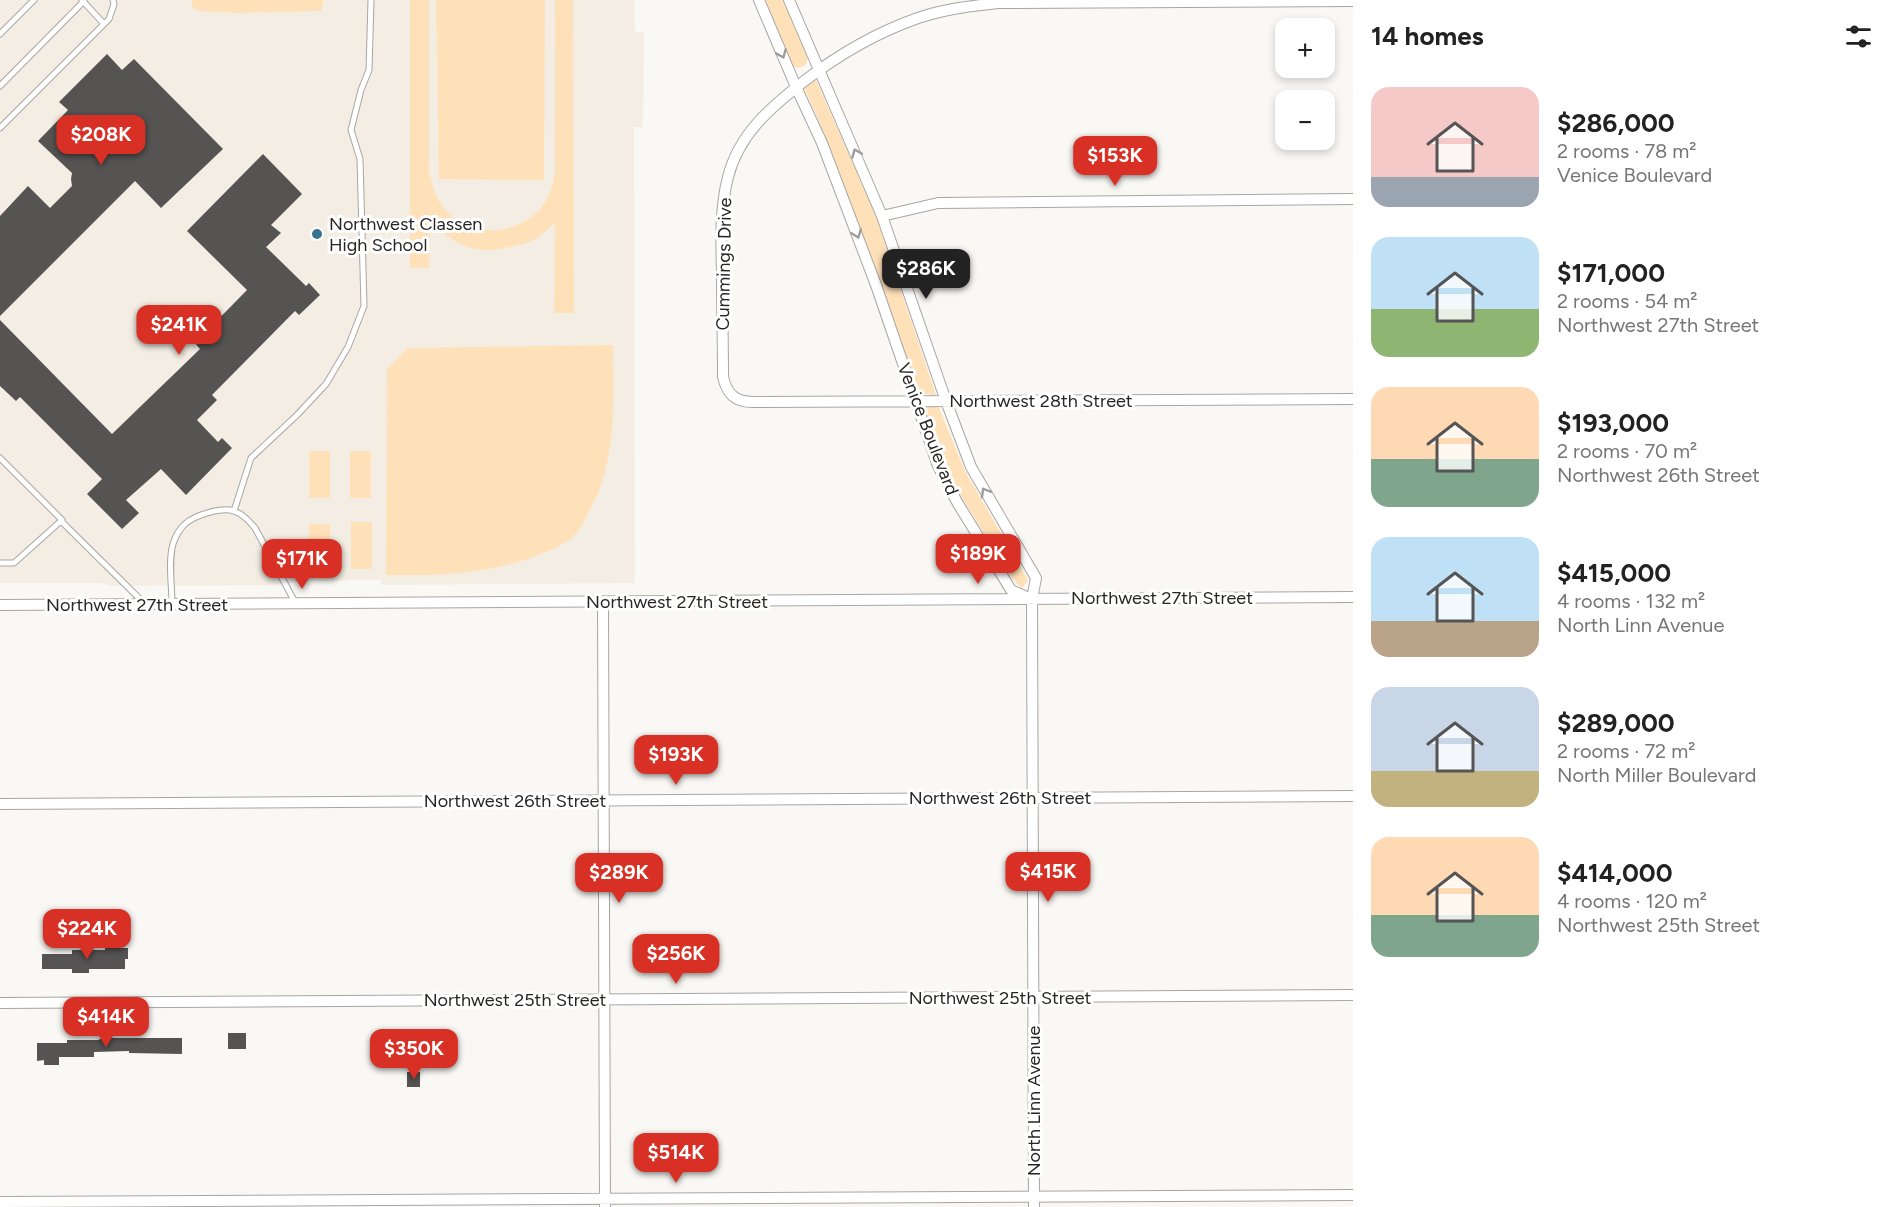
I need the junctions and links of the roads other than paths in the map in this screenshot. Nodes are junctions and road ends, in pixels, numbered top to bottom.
1 (34, 0) edge
2 (113, 0) edge
3 (370, 0) edge
4 (759, 0) edge
5 (789, 0) edge
6 (83, 1) edge
7 (1353, 1) edge
8 (104, 24) junction
9 (0, 34) edge
10 (820, 69) junction
11 (0, 86) edge
12 (796, 87) junction
13 (0, 128) edge
14 (1353, 200) edge
15 (882, 216) junction
16 (731, 395) joint
17 (1353, 399) edge
18 (915, 401) junction
19 (946, 401) junction
20 (0, 458) edge
21 (234, 511) junction
22 (61, 521) junction
23 (0, 563) edge
24 (1353, 597) edge
25 (1032, 600) junction
26 (603, 602) junction
27 (172, 604) junction
28 (296, 604) junction
29 (0, 605) edge
30 (145, 605) junction
31 (1353, 796) edge
32 (1033, 798) junction
33 (604, 800) junction
34 (0, 804) edge
35 (1353, 995) edge
36 (1034, 997) junction
37 (606, 1000) junction
38 (0, 1003) edge
39 (1353, 1195) edge
40 (0, 1202) edge
41 (1034, 1202) edge
42 (605, 1203) edge
43 (208, 1204) edge

1 - 9 lane
2 - 8 lane
3 - 21 lane
4 -> 12 street, Venice Boulevard
5 - 10 street, Venice Boulevard
6 - 8 lane
6 - 11 lane
7 - 10 street, Cummings Drive
8 - 13 lane
10 - 12 street, Cummings Drive
15 -> 10 street, Venice Boulevard
12 - 16 street, Cummings Drive
12 -> 18 street, Venice Boulevard
14 - 15 street
15 - 19 street, Venice Boulevard
16 - 18 street, Northwest 28th Street
17 - 19 street, Northwest 28th Street
18 - 19 street, Northwest 28th Street
18 - 25 street, Venice Boulevard
25 -> 19 street, Venice Boulevard
20 - 22 lane
21 - 27 lane
21 - 28 lane
22 - 23 lane
22 - 30 lane
24 - 25 street, Northwest 27th Street
25 - 26 street, Northwest 27th Street
25 - 32 street, North Linn Avenue
26 - 28 street, Northwest 27th Street
26 - 33 street
27 - 28 street, Northwest 27th Street
27 - 30 street, Northwest 27th Street
29 - 30 street, Northwest 27th Street
31 - 32 street, Northwest 26th Street
32 - 33 street, Northwest 26th Street
32 - 36 street, North Linn Avenue
33 - 34 street, Northwest 26th Street
33 - 37 street
35 - 36 street, Northwest 25th Street
36 - 37 street, Northwest 25th Street
36 - 41 street, North Linn Avenue
37 - 38 street, Northwest 25th Street
37 - 42 street
39 - 41 street
40 - 43 street
41 - 42 street
42 - 43 street

